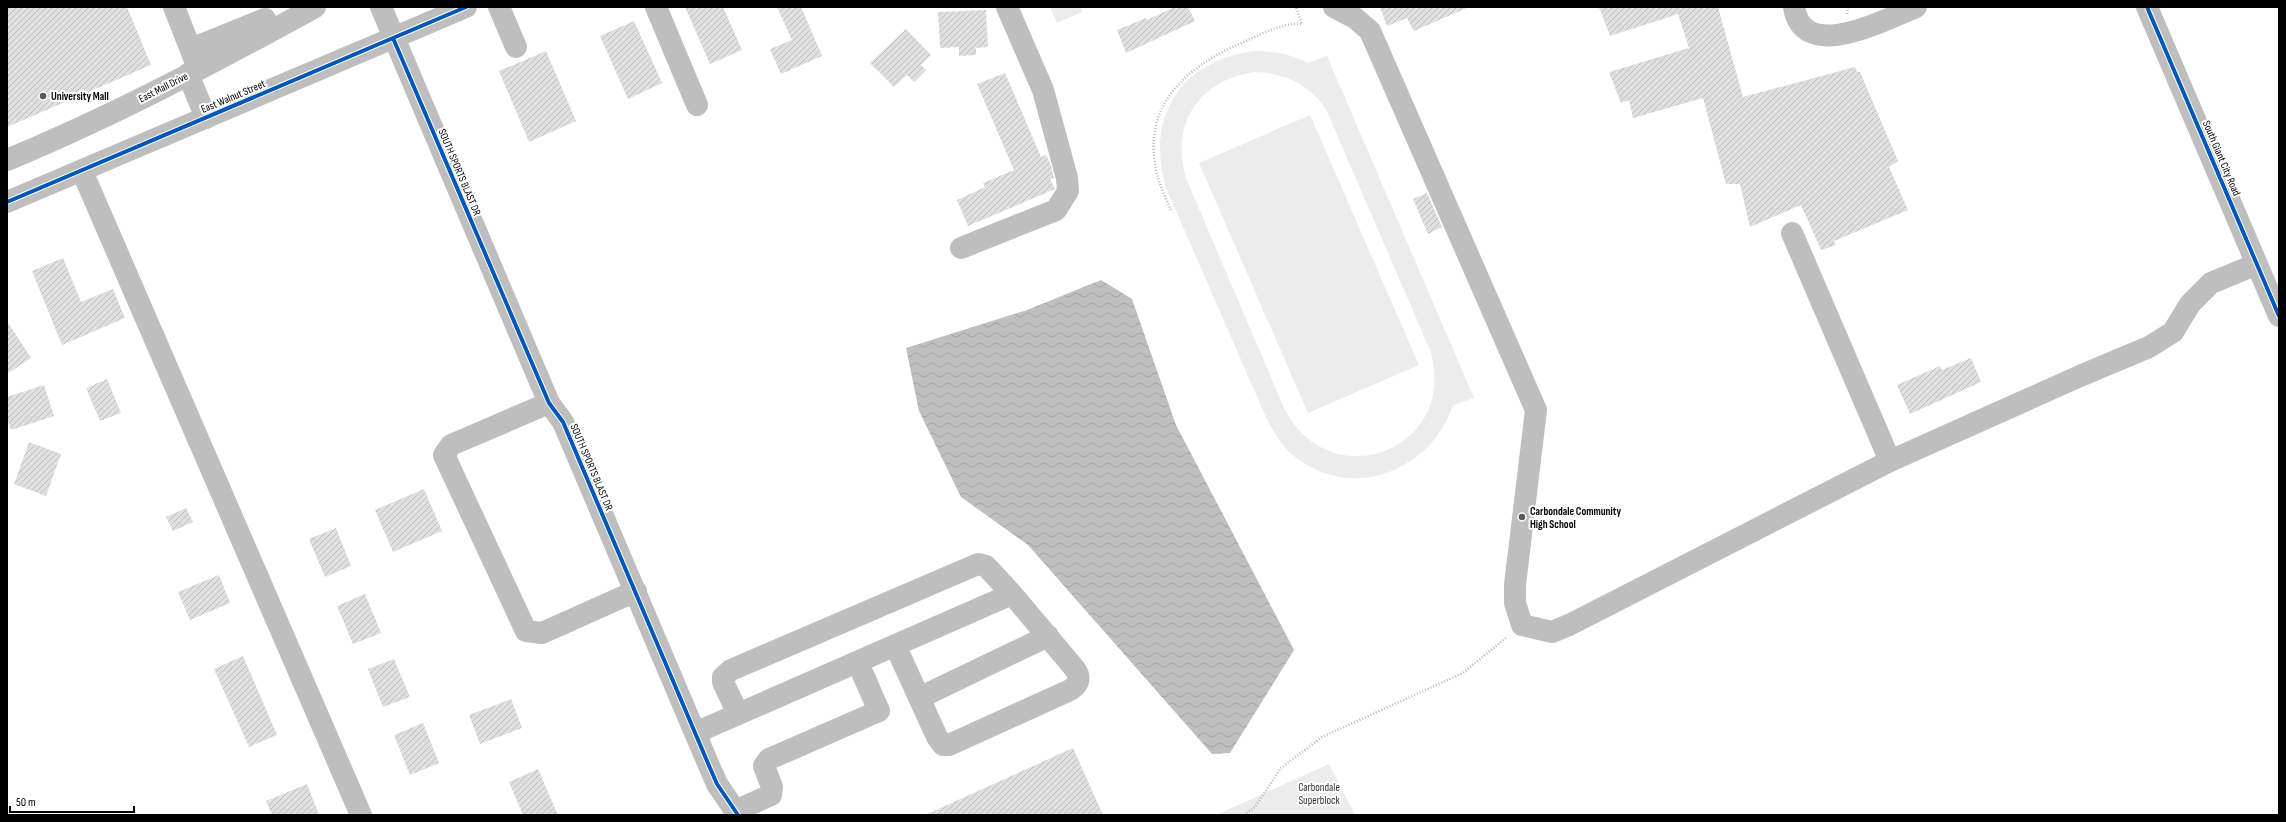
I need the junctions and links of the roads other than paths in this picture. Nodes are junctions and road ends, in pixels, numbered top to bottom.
1 (174, 7) edge
2 (294, 7) edge
3 (316, 7) edge
4 (381, 7) edge
5 (466, 7) edge
6 (499, 7) edge
7 (656, 7) edge
8 (1007, 7) edge
9 (1334, 7) edge
10 (1794, 7) edge
11 (1916, 7) edge
12 (2148, 7) edge
13 (1883, 13) edge
14 (393, 38) junction
15 (516, 47) dead end
16 (192, 64) junction
17 (697, 105) dead end
18 (206, 118) junction
19 (7, 160) edge
20 (82, 171) junction
21 (7, 202) edge
22 (1792, 233) dead end
23 (961, 248) dead end
24 (2257, 264) junction
25 (2279, 316) edge
26 (549, 403) junction
27 (1890, 461) junction
28 (636, 591) junction
29 (1012, 594) junction
30 (1048, 636) junction
31 (896, 647) junction
32 (858, 663) junction
33 (918, 698) junction
34 (738, 714) junction
35 (695, 732) junction
36 (736, 813) edge
37 (361, 815) edge

1 - 16 street
2 - 16 street
3 - 16 street, East Mall Drive
4 - 14 street, SOUTH SPORTS BLAST DR
5 - 14 street, East Walnut Street
6 - 15 street
7 - 17 street
8 - 23 street
9 - 27 street
10 - 13 street
11 - 13 street
12 - 24 street, South Giant City Road
14 - 18 street, East Walnut Street
14 - 26 street, SOUTH SPORTS BLAST DR
16 - 18 street
16 - 19 street, East Mall Drive
18 - 20 street, East Walnut Street
20 - 21 street, East Walnut Street
20 - 37 street
22 - 27 street
24 - 25 street, South Giant City Road
24 - 27 street
26 - 28 street, SOUTH SPORTS BLAST DR
26 - 28 street
28 - 35 street, SOUTH SPORTS BLAST DR
29 - 30 street
29 - 31 street
29 - 34 street
30 - 33 street
30 - 33 street
31 - 32 street
31 - 33 street
32 - 34 street
32 - 36 street
34 - 35 street
35 - 36 street, SOUTH SPORTS BLAST DR

